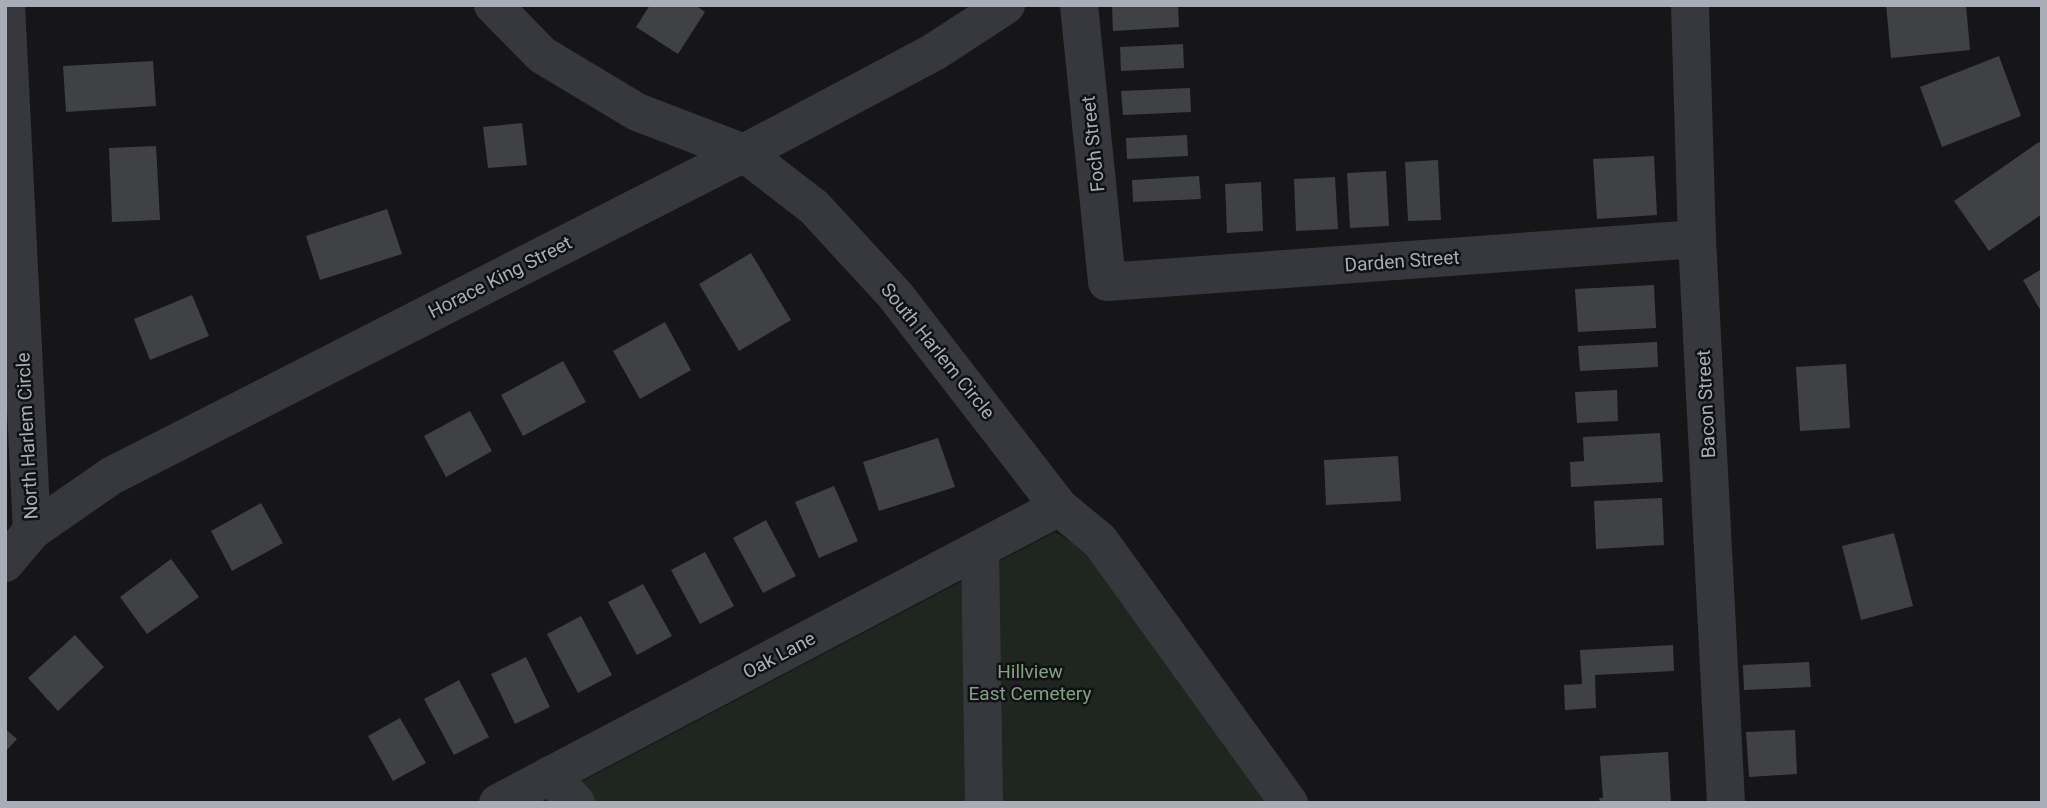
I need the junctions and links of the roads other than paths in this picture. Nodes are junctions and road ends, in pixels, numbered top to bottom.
1 (6, 5) edge
2 (492, 5) edge
3 (1006, 5) edge
4 (1079, 5) edge
5 (1690, 5) edge
6 (744, 153) junction
7 (1697, 239) junction
8 (1107, 282) joint
9 (1059, 507) junction
10 (23, 508) edge
11 (980, 550) junction
12 (5, 563) edge
13 (550, 775) junction
14 (498, 803) edge
15 (576, 803) edge
16 (984, 803) edge
17 (1289, 803) edge
18 (1726, 803) edge

1 - 10 street, North Harlem Circle
2 - 6 street, South Harlem Circle
3 - 6 street, Horace King Street
4 - 8 street, Foch Street
5 - 7 street, Bacon Street
6 - 9 street, South Harlem Circle
6 - 10 street, Horace King Street
7 - 8 street, Darden Street
7 - 18 street, Bacon Street
9 - 11 street, Oak Lane
9 - 17 street, South Harlem Circle
10 - 12 street, Horace King Street
11 - 13 street, Oak Lane
11 - 16 street
13 - 14 street, Oak Lane
13 - 15 street

